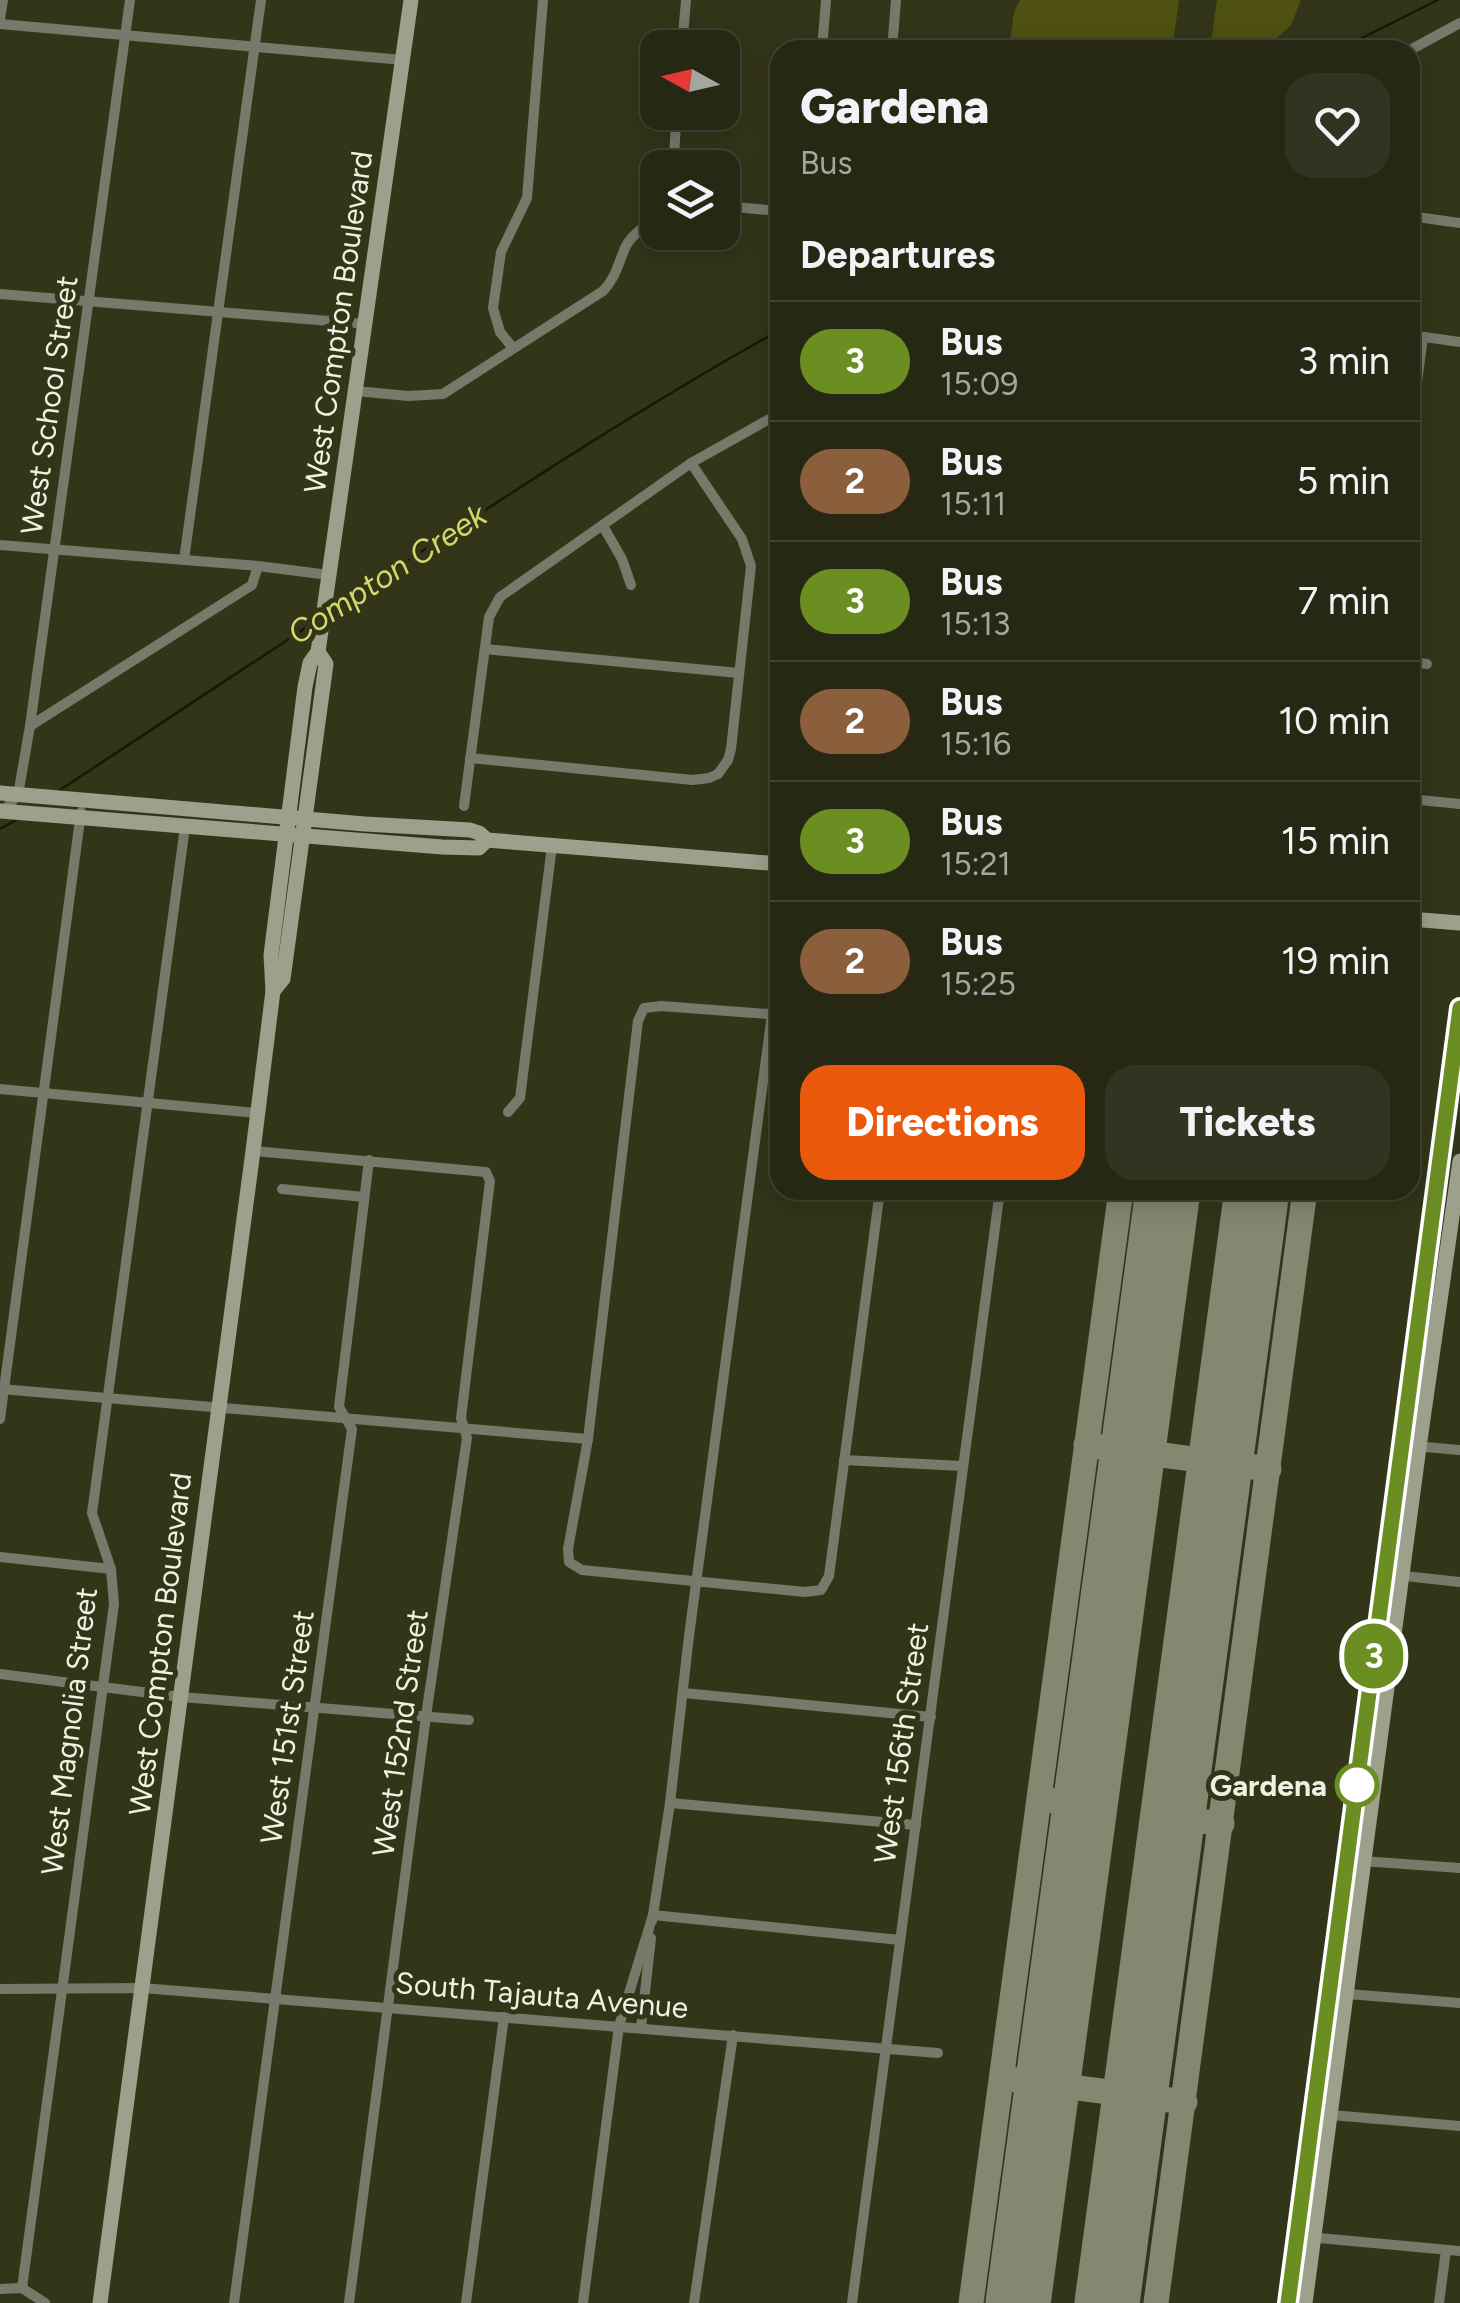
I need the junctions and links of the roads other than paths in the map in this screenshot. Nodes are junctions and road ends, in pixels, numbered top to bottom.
1 (2, 0) edge
2 (130, 0) edge
3 (261, 0) edge
4 (411, 0) edge
5 (543, 0) edge
6 (686, 0) edge
7 (826, 0) edge
8 (896, 0) edge
9 (0, 21) edge
10 (1460, 23) edge
11 (684, 30) edge
12 (125, 37) junction
13 (823, 40) edge
14 (893, 40) edge
15 (1420, 45) edge
16 (254, 47) junction
17 (403, 60) junction
18 (740, 208) edge
19 (770, 211) edge
20 (1420, 217) edge
21 (1460, 223) edge
22 (640, 230) edge
23 (0, 294) edge
24 (89, 302) junction
25 (216, 312) junction
26 (366, 324) junction
27 (1420, 337) edge
28 (1423, 337) junction
29 (1460, 342) edge
30 (513, 348) junction
31 (1420, 360) edge
32 (356, 392) junction
33 (770, 419) edge
34 (691, 463) junction
35 (602, 526) junction
36 (0, 545) edge
37 (54, 549) junction
38 (184, 560) junction
39 (258, 566) junction
40 (329, 575) junction
41 (631, 585) dead end
42 (484, 649) junction
43 (1420, 663) edge
44 (1426, 664) dead end
45 (739, 673) junction
46 (30, 726) junction
47 (470, 758) junction
48 (0, 793) edge
49 (18, 795) junction
50 (1420, 800) edge
51 (79, 801) junction
52 (1460, 804) edge
53 (464, 806) dead end
54 (2, 811) edge
55 (80, 818) junction
56 (297, 818) junction
57 (185, 827) junction
58 (295, 836) junction
59 (486, 840) junction
60 (552, 846) junction
61 (770, 863) edge
62 (1420, 919) edge
63 (1460, 923) edge
64 (1460, 1008) edge
65 (770, 1015) edge
66 (770, 1057) edge
67 (0, 1089) edge
68 (45, 1094) junction
69 (148, 1104) junction
70 (508, 1112) dead end
71 (258, 1114) junction
72 (253, 1152) junction
73 (369, 1160) junction
74 (1460, 1161) edge
75 (282, 1189) dead end
76 (364, 1197) junction
77 (879, 1200) edge
78 (999, 1200) edge
79 (1433, 1218) junction
80 (1456, 1220) edge
81 (2, 1389) edge
82 (106, 1398) junction
83 (218, 1406) junction
84 (0, 1419) edge
85 (346, 1419) junction
86 (464, 1428) junction
87 (588, 1439) junction
88 (1411, 1446) junction
89 (1460, 1450) edge
90 (844, 1460) junction
91 (962, 1466) junction
92 (0, 1557) edge
93 (112, 1569) junction
94 (1394, 1574) junction
95 (696, 1581) junction
96 (1460, 1582) edge
97 (0, 1674) edge
98 (104, 1689) junction
99 (683, 1693) junction
100 (181, 1698) junction
101 (314, 1707) junction
102 (426, 1716) junction
103 (931, 1717) junction
104 (468, 1720) dead end
105 (670, 1802) junction
106 (916, 1825) junction
107 (1346, 1859) junction
108 (1366, 1862) junction
109 (1460, 1868) edge
110 (653, 1915) junction
111 (900, 1940) junction
112 (62, 1988) junction
113 (142, 1988) junction
114 (0, 1989) edge
115 (1348, 1994) junction
116 (275, 1999) junction
117 (1460, 2003) edge
118 (389, 2007) junction
119 (504, 2017) junction
120 (619, 2026) junction
121 (641, 2028) junction
122 (733, 2036) junction
123 (887, 2048) junction
124 (938, 2053) dead end
125 (1331, 2115) junction
126 (1460, 2126) edge
127 (1306, 2237) junction
128 (1446, 2250) junction
129 (1460, 2251) edge
130 (22, 2288) junction
131 (0, 2289) edge
132 (836, 2294) dead end
133 (852, 2300) edge
134 (44, 2303) edge
135 (100, 2303) edge
136 (234, 2303) edge
137 (348, 2303) edge
138 (466, 2303) edge
139 (583, 2303) edge
140 (694, 2303) edge
141 (1288, 2303) edge
142 (1305, 2303) edge
143 (1440, 2303) edge

1 - 9 street
2 - 12 street, West School Street
3 - 16 street
4 - 17 main road, West Compton Boulevard
5 - 30 street
6 - 11 street
7 - 13 street
8 - 14 street
9 - 12 street
10 - 15 street
12 - 16 street
12 - 24 street, West School Street
16 - 17 street
16 - 25 street
17 - 26 main road, West Compton Boulevard
18 - 19 street
20 - 21 street
22 - 30 street
23 - 24 street
24 - 25 street
24 - 37 street, West School Street
25 - 26 street
25 - 38 street
26 - 32 main road, West Compton Boulevard
27 - 28 street
28 - 29 street
28 - 31 street
30 - 32 street
32 - 40 main road, West Compton Boulevard
33 - 34 street
34 - 35 street
34 - 45 street
35 - 41 street
35 - 42 street
36 - 37 street
37 - 38 street
37 - 46 street, West School Street
38 - 39 street
39 - 40 street
39 - 46 street
40 - 56 main road, West Compton Boulevard
42 - 45 street
42 - 47 street
43 - 44 street
45 - 47 street
46 - 49 street, West School Street
47 - 53 street
48 - 49 main road
49 - 51 main road
49 - 54 street
50 - 52 street
51 - 55 street
51 - 56 main road
54 - 55 main road
55 - 57 main road
55 - 68 street
56 - 58 main road, West Compton Boulevard
56 - 59 main road
57 - 58 main road
57 - 69 street, West Magnolia Street
58 - 59 main road
58 - 71 main road, West Compton Boulevard
59 - 60 main road
60 - 61 main road
60 - 70 street
62 - 63 main road
64 - 79 main road
65 - 87 street
66 - 95 street
67 - 68 street
68 - 69 street
68 - 81 street
69 - 71 street
69 - 82 street, West Magnolia Street
71 - 72 main road, West Compton Boulevard
72 - 73 street
72 - 83 main road, West Compton Boulevard
73 - 76 street, West 151st Street
73 - 86 street, West 152nd Street
74 - 80 main road
75 - 76 street
76 - 85 street, West 151st Street
77 - 90 street
78 - 91 street, West 156th Street
79 - 80 street
79 - 88 main road
80 - 88 main road
81 - 82 street
81 - 84 street
82 - 83 street
82 - 93 street, West Magnolia Street
83 - 85 street
83 - 100 main road, West Compton Boulevard
85 - 86 street
85 - 101 street, West 151st Street
86 - 87 street
86 - 102 street, West 152nd Street
87 - 95 street
88 - 89 street
88 - 94 main road
90 - 91 street
90 - 95 street
91 - 103 street, West 156th Street
92 - 93 street
93 - 98 street, West Magnolia Street
94 - 96 street
94 - 107 main road
94 - 108 main road
95 - 99 street
97 - 98 street
98 - 100 street
98 - 112 street, West Magnolia Street
99 - 103 street
99 - 105 street
100 - 101 street
100 - 113 main road, West Compton Boulevard
101 - 102 street
101 - 116 street, West 151st Street
102 - 104 street
102 - 118 street, West 152nd Street
103 - 106 street, West 156th Street
105 - 106 street
105 - 110 street
106 - 111 street, West 156th Street
107 - 108 street
107 - 127 main road
108 - 109 street
108 - 115 main road
110 - 111 street
110 - 120 street
110 - 121 street
111 - 123 street, West 156th Street
112 - 113 street, South Tajauta Avenue
112 - 114 street, South Tajauta Avenue
112 - 130 street, West Magnolia Street
113 - 116 street, South Tajauta Avenue
113 - 135 main road, West Compton Boulevard
115 - 117 street
115 - 125 main road
116 - 118 street, South Tajauta Avenue
116 - 136 street, West 151st Street
118 - 119 street, South Tajauta Avenue
118 - 137 street, West 152nd Street
119 - 120 street, South Tajauta Avenue
119 - 138 street
120 - 121 street, South Tajauta Avenue
120 - 139 street
121 - 122 street, South Tajauta Avenue
122 - 123 street, South Tajauta Avenue
122 - 140 street
123 - 124 street, South Tajauta Avenue
123 - 133 street, West 156th Street
125 - 126 street
125 - 127 main road
127 - 128 street
127 - 141 main road
127 - 142 main road
128 - 129 street
128 - 143 street
130 - 131 street
130 - 134 street
132 - 133 street

